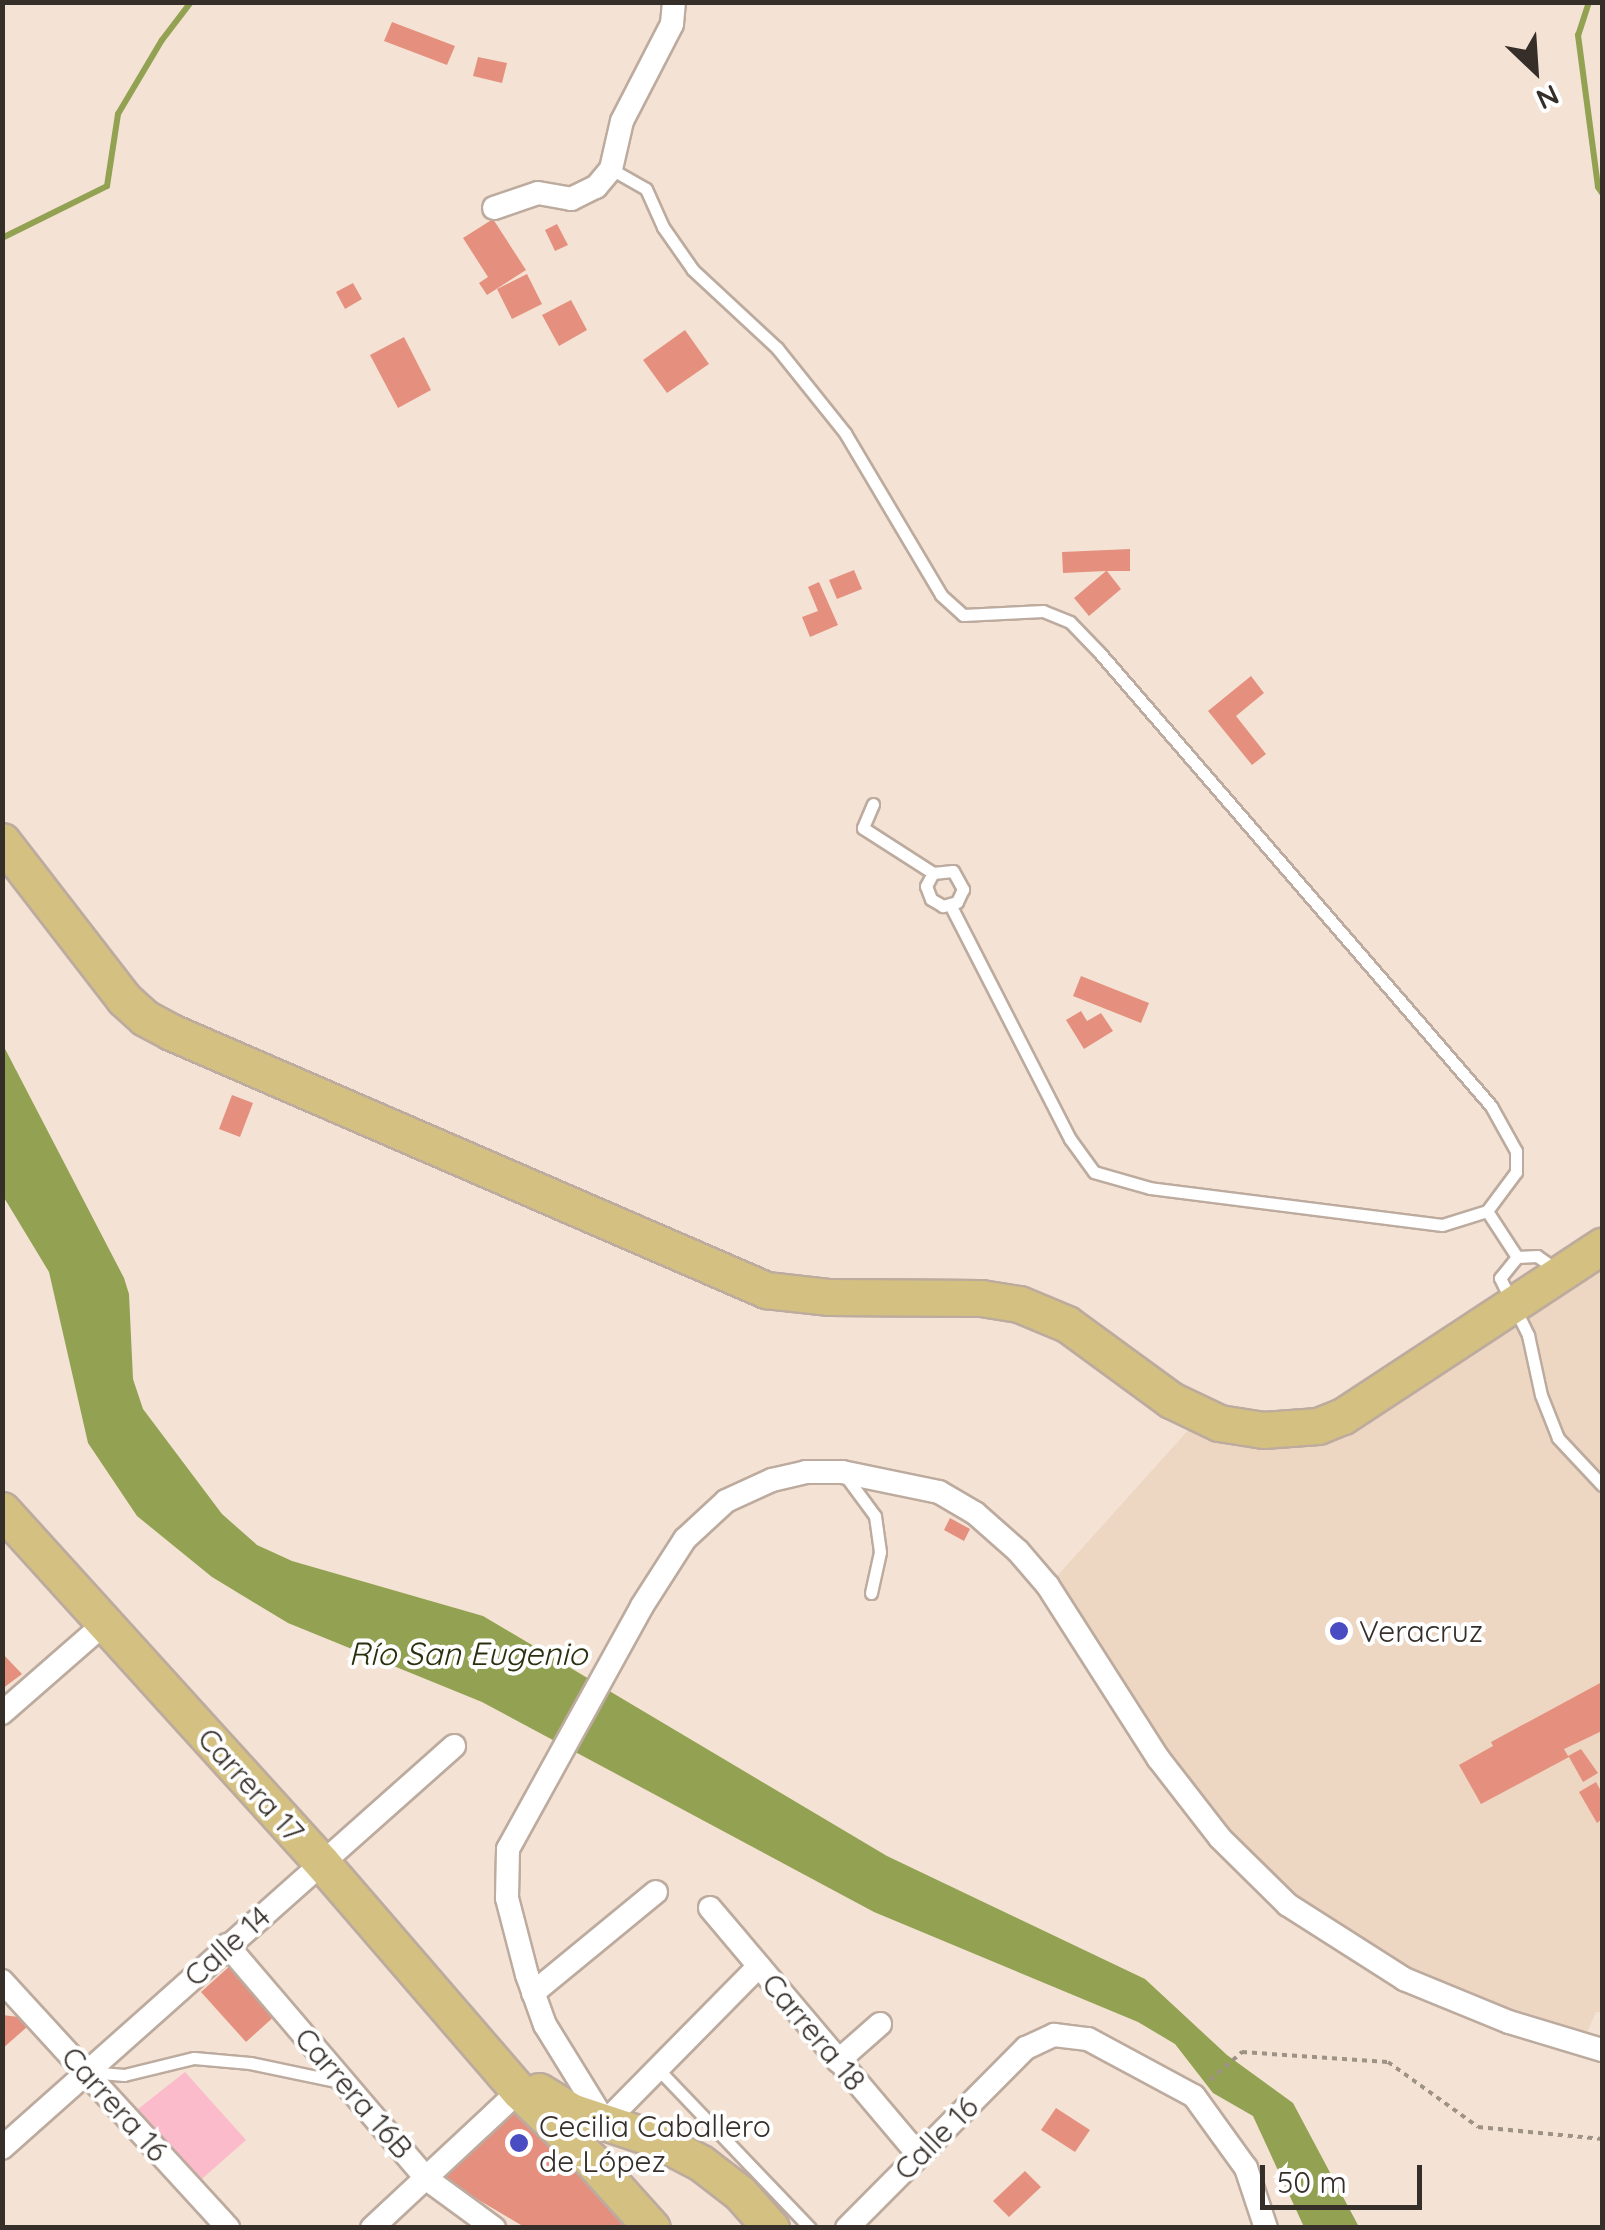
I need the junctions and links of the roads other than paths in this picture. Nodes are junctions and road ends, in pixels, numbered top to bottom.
1 (674, 2) edge
2 (611, 169) junction
3 (494, 208) dead end
4 (873, 804) dead end
5 (2, 840) edge
6 (933, 874) junction
7 (950, 905) junction
8 (1486, 1211) junction
9 (1602, 1246) edge
10 (1516, 1257) junction
11 (1562, 1274) junction
12 (1513, 1306) junction
13 (842, 1472) junction
14 (1602, 1485) edge
15 (2, 1510) edge
16 (871, 1593) dead end
17 (104, 1624) junction
18 (2, 1713) edge
19 (454, 1746) dead end
20 (322, 1863) junction
21 (656, 1892) dead end
22 (710, 1908) dead end
23 (228, 1945) junction
24 (759, 1966) junction
25 (2, 1981) edge
26 (533, 1993) junction
27 (880, 2024) dead end
28 (1602, 2050) edge
29 (838, 2061) junction
30 (498, 2062) junction
31 (658, 2069) junction
32 (86, 2072) junction
33 (345, 2082) junction
34 (518, 2091) junction
35 (605, 2122) junction
36 (2, 2148) edge
37 (919, 2155) junction
38 (427, 2179) junction
39 (228, 2228) edge
40 (372, 2228) edge
41 (494, 2228) edge
42 (652, 2228) edge
43 (662, 2228) edge
44 (772, 2228) edge
45 (810, 2228) edge
46 (847, 2228) edge
47 (1266, 2228) edge

1 - 2 street
2 - 3 street
2 - 8 lane
4 - 6 lane
5 - 12 main road
6 - 7 lane
6 - 7 lane
7 - 8 lane
8 - 10 lane
9 - 11 main road
10 - 11 lane
10 - 12 lane
11 - 12 main road
12 - 14 lane
13 - 16 lane
13 - 26 street
13 - 28 street
15 - 17 main road, Carrera 17
17 - 18 street
17 - 20 main road, Carrera 17
19 - 20 street, Calle 14
20 - 23 street, Calle 14
20 - 30 main road, Carrera 17
21 - 26 street
22 - 24 street, Carrera 18
23 - 32 street, Calle 14
23 - 33 street, Carrera 16B
24 - 29 street, Carrera 18
24 - 31 street
25 - 32 street, Carrera 16
26 - 35 street
27 - 29 street
29 - 37 street, Carrera 18
30 - 34 main road, Carrera 17
30 - 35 main road, Carrera 17
31 - 35 street
31 - 45 lane
32 - 33 lane
32 - 36 street, Calle 14
32 - 39 street, Carrera 16
33 - 38 street, Carrera 16B
34 - 38 street
34 - 42 main road, Carrera 17
35 - 43 main road
35 - 44 main road, Carrera 17
37 - 46 street, Calle 16
37 - 47 street, Calle 16
38 - 40 street
38 - 41 street, Carrera 16B

